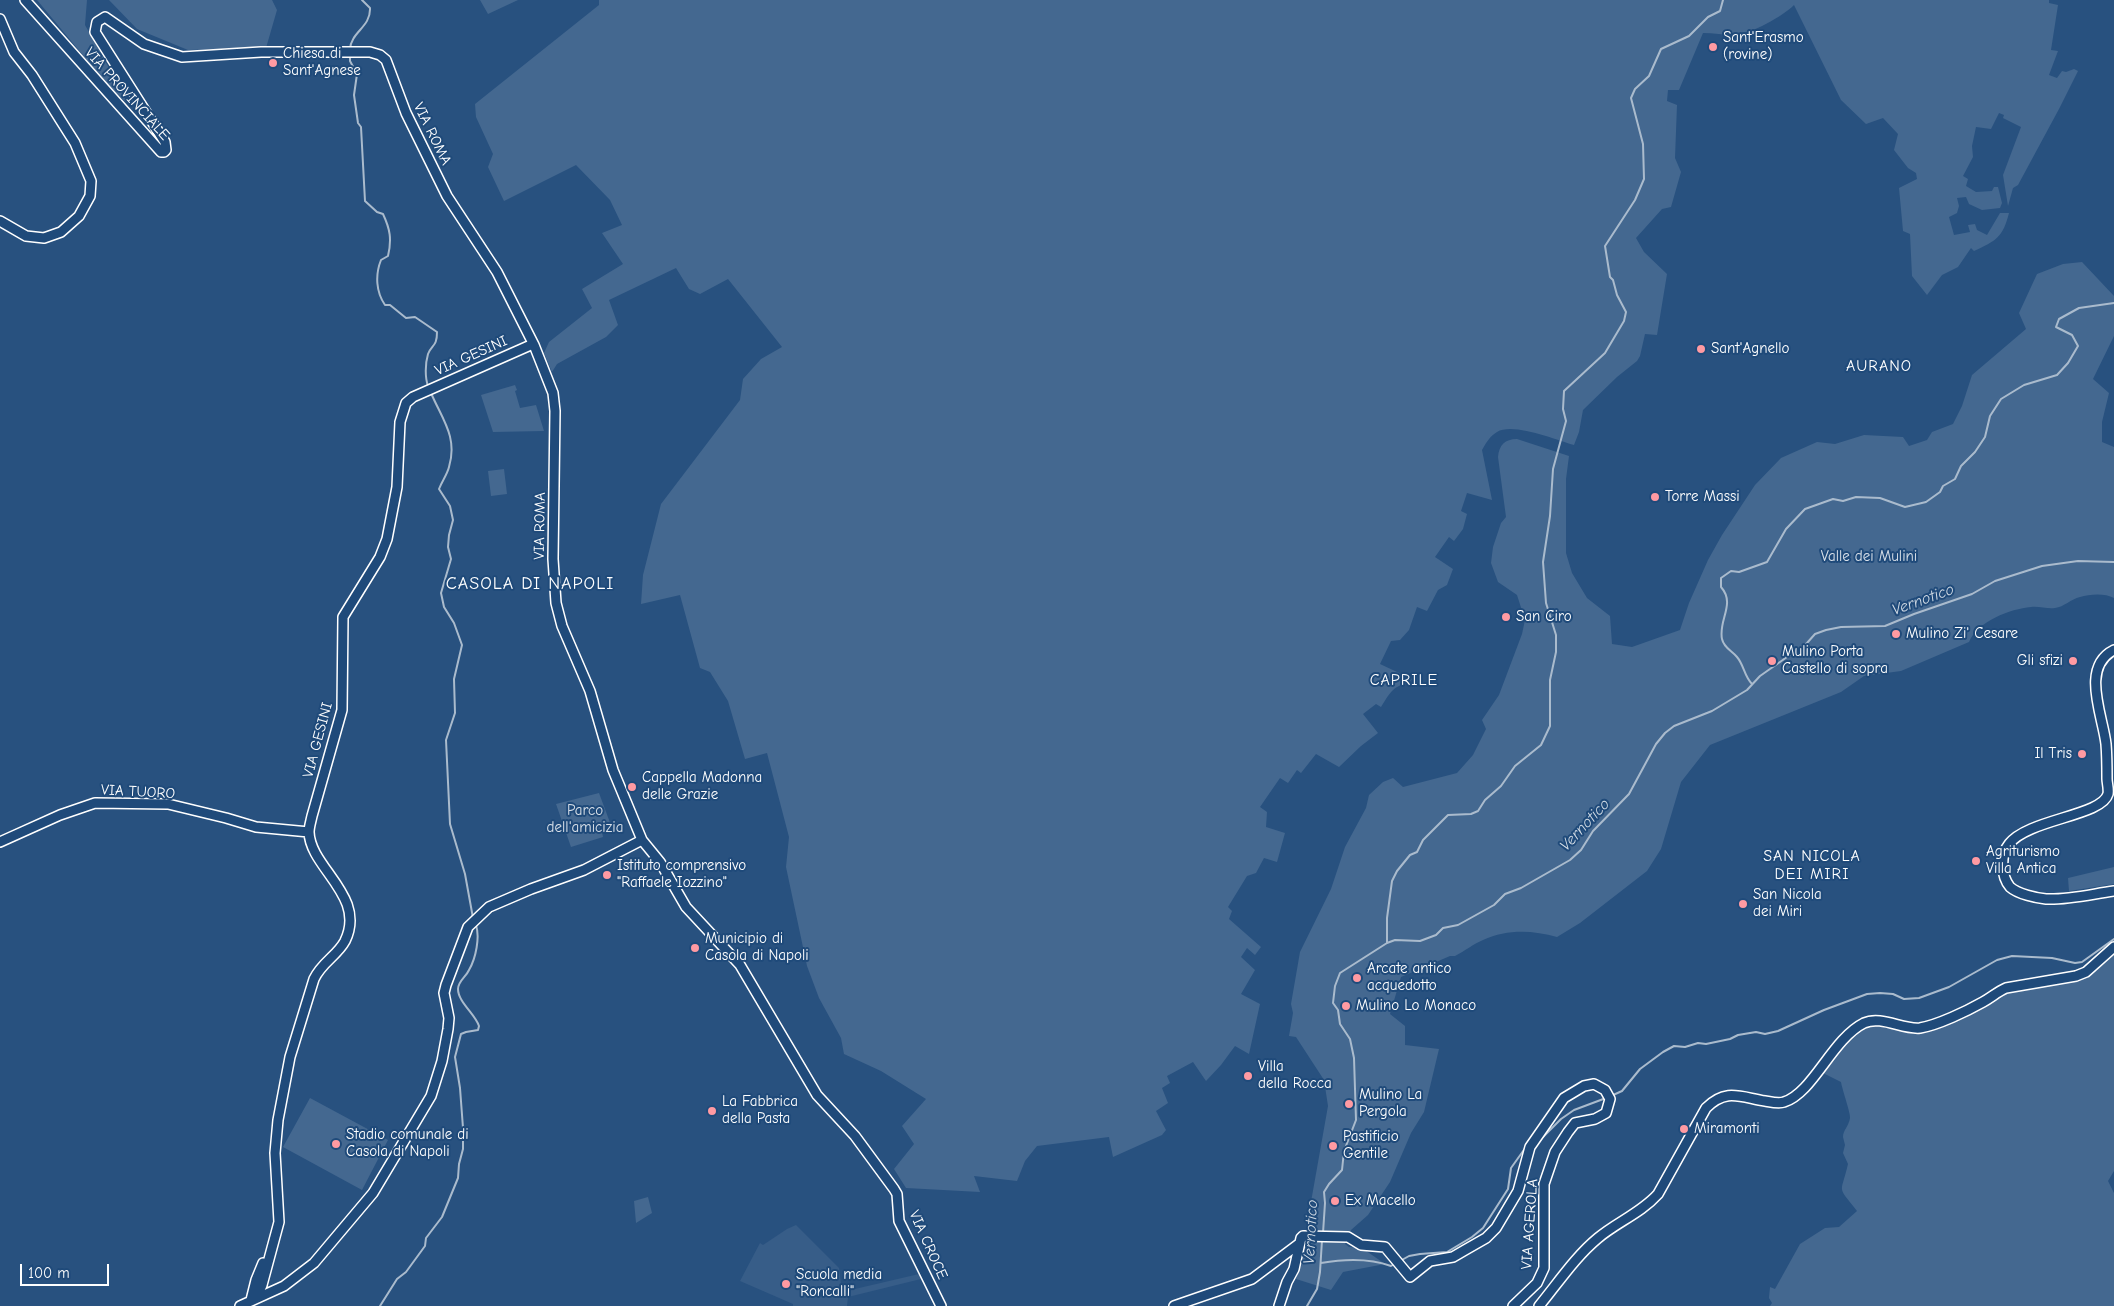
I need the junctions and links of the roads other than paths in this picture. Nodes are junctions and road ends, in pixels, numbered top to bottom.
1 (25, 0) edge
2 (0, 20) edge
3 (332, 52) joint
4 (0, 221) edge
5 (533, 344) junction
6 (2114, 650) edge
7 (309, 832) junction
8 (642, 840) junction
9 (0, 842) edge
10 (2114, 891) edge
11 (2114, 947) edge
12 (897, 1194) joint
13 (279, 1210) junction
14 (1300, 1243) junction
15 (1282, 1258) junction
16 (1295, 1264) junction
17 (256, 1280) junction
18 (253, 1299) junction
19 (240, 1305) edge
20 (941, 1306) edge
21 (1174, 1306) edge
22 (1279, 1306) edge
23 (1513, 1306) edge
24 (1539, 1306) edge

1 - 3 street, VIA PROVINCIALE
2 - 4 street
3 - 5 street, VIA ROMA
5 - 7 street, VIA GESINI
5 - 8 street, VIA ROMA
6 - 10 street
7 - 9 street, VIA TUORO
7 - 13 street
8 - 12 street, VIA ROMA
8 - 18 street
11 - 24 street
12 - 20 street, VIA CROCE
13 - 17 street
13 - 18 street
14 - 15 street
14 - 16 street, VIA AGEROLA
14 - 23 street, VIA AGEROLA
15 - 16 street
15 - 21 street
16 - 22 street, VIA AGEROLA
17 - 18 street
17 - 19 street
18 - 19 street

